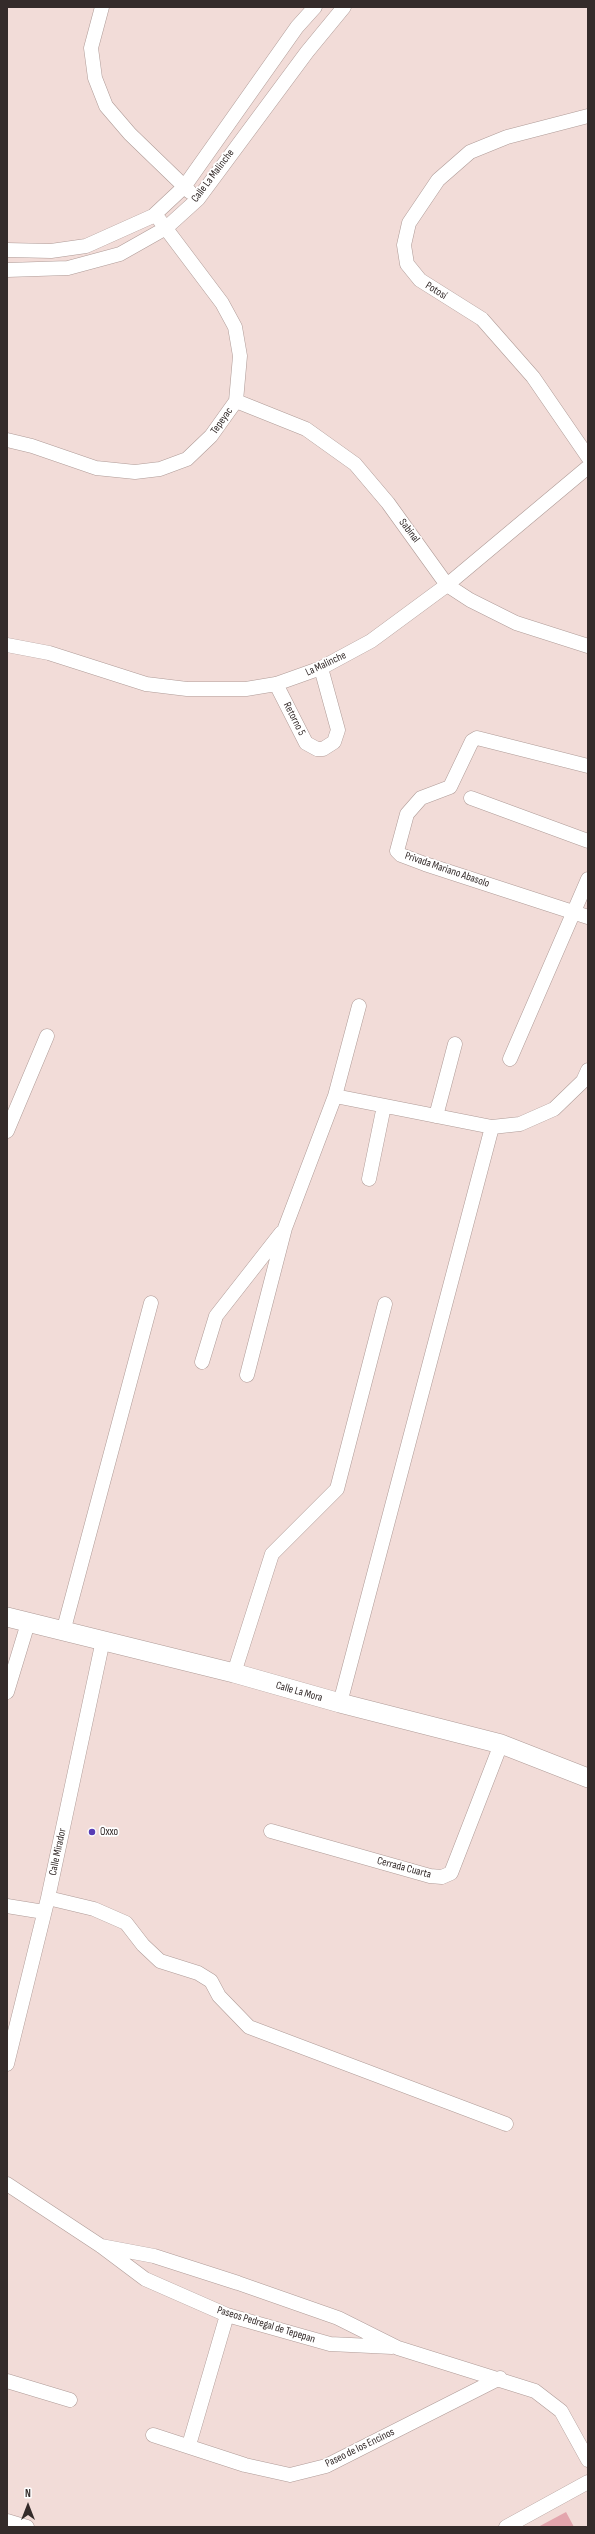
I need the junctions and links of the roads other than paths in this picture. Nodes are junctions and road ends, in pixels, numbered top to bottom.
1 (102, 7) edge
2 (315, 7) edge
3 (344, 7) edge
4 (588, 116) edge
5 (184, 188) junction
6 (198, 199) junction
7 (155, 214) junction
8 (166, 228) junction
9 (7, 250) edge
10 (7, 270) edge
11 (236, 401) junction
12 (7, 440) edge
13 (588, 456) edge
14 (588, 467) edge
15 (447, 585) junction
16 (7, 645) edge
17 (588, 646) edge
18 (321, 668) junction
19 (276, 684) junction
20 (588, 766) edge
21 (471, 798) dead end
22 (588, 841) edge
23 (588, 879) edge
24 (574, 912) junction
25 (588, 917) edge
26 (359, 1006) dead end
27 (47, 1036) dead end
28 (456, 1044) dead end
29 (510, 1059) dead end
30 (588, 1070) edge
31 (335, 1096) junction
32 (384, 1106) junction
33 (436, 1116) junction
34 (492, 1127) junction
35 (7, 1131) edge
36 (369, 1180) dead end
37 (285, 1228) junction
38 (151, 1303) dead end
39 (384, 1304) dead end
40 (202, 1362) dead end
41 (247, 1375) dead end
42 (7, 1617) edge
43 (28, 1623) junction
44 (63, 1632) junction
45 (103, 1640) junction
46 (234, 1673) junction
47 (7, 1692) edge
48 (340, 1703) junction
49 (501, 1744) junction
50 (588, 1778) edge
51 (271, 1831) dead end
52 (48, 1898) junction
53 (7, 1906) edge
54 (44, 1912) junction
55 (10, 2042) edge
56 (7, 2064) edge
57 (506, 2124) dead end
58 (7, 2184) edge
59 (101, 2246) junction
60 (226, 2315) junction
61 (398, 2348) junction
62 (500, 2378) junction
63 (7, 2381) edge
64 (70, 2400) dead end
65 (153, 2435) dead end
66 (189, 2446) junction
67 (588, 2460) edge
68 (588, 2482) edge
69 (7, 2521) edge
70 (27, 2527) edge
71 (506, 2527) edge

1 - 5 street
2 - 5 street, Calle La Malinche
3 - 6 street, Calle La Malinche
4 - 13 street, Potosí
5 - 6 street
5 - 7 street, Calle La Malinche
6 - 8 street, Calle La Malinche
7 - 8 street, Tepeyac
7 - 9 street, Calle La Malinche
8 - 10 street, Calle La Malinche
8 - 11 street, Tepeyac
11 - 12 street, Tepeyac
11 - 15 street, Sabinal
14 - 15 street, La Malinche
15 - 17 street, Sabinal
15 - 18 street, La Malinche
16 - 19 street, La Malinche
18 - 19 street, La Malinche
18 - 19 street, Retorno 5
20 - 24 street, Privada Mariano Abasolo
21 - 22 street
23 - 24 street
24 - 25 street, Privada Mariano Abasolo
24 - 29 street
26 - 31 street
27 - 35 street
28 - 33 street
30 - 34 street
31 - 32 street
31 - 37 street
32 - 33 street
32 - 36 street
33 - 34 street
34 - 48 street
37 - 40 street
37 - 41 street
38 - 44 street
39 - 46 street
42 - 43 street, Calle La Mora
43 - 44 street, Calle La Mora
43 - 47 street
44 - 45 street, Calle La Mora
45 - 46 street, Calle La Mora
45 - 52 street, Calle Mirador
46 - 48 street, Calle La Mora
48 - 49 street, Calle La Mora
49 - 50 street, Calle La Mora
49 - 51 street, Cerrada Cuarta
52 - 54 street, Calle Mirador
52 - 57 street
53 - 54 street
54 - 55 street, Calle Mirador
55 - 56 street, Calle Mirador
58 - 59 street, Paseos Pedregal de Tepepan
59 - 60 street, Paseos Pedregal de Tepepan
59 - 61 street, Paseos Pedregal de Tepepan
60 - 61 street, Paseos Pedregal de Tepepan
60 - 66 street
61 - 62 street, Paseos Pedregal de Tepepan
62 - 66 street, Paseo de los Encinos
62 - 67 street, Paseos Pedregal de Tepepan
63 - 64 street
65 - 66 street, Paseo de los Encinos
68 - 71 street
69 - 70 street

